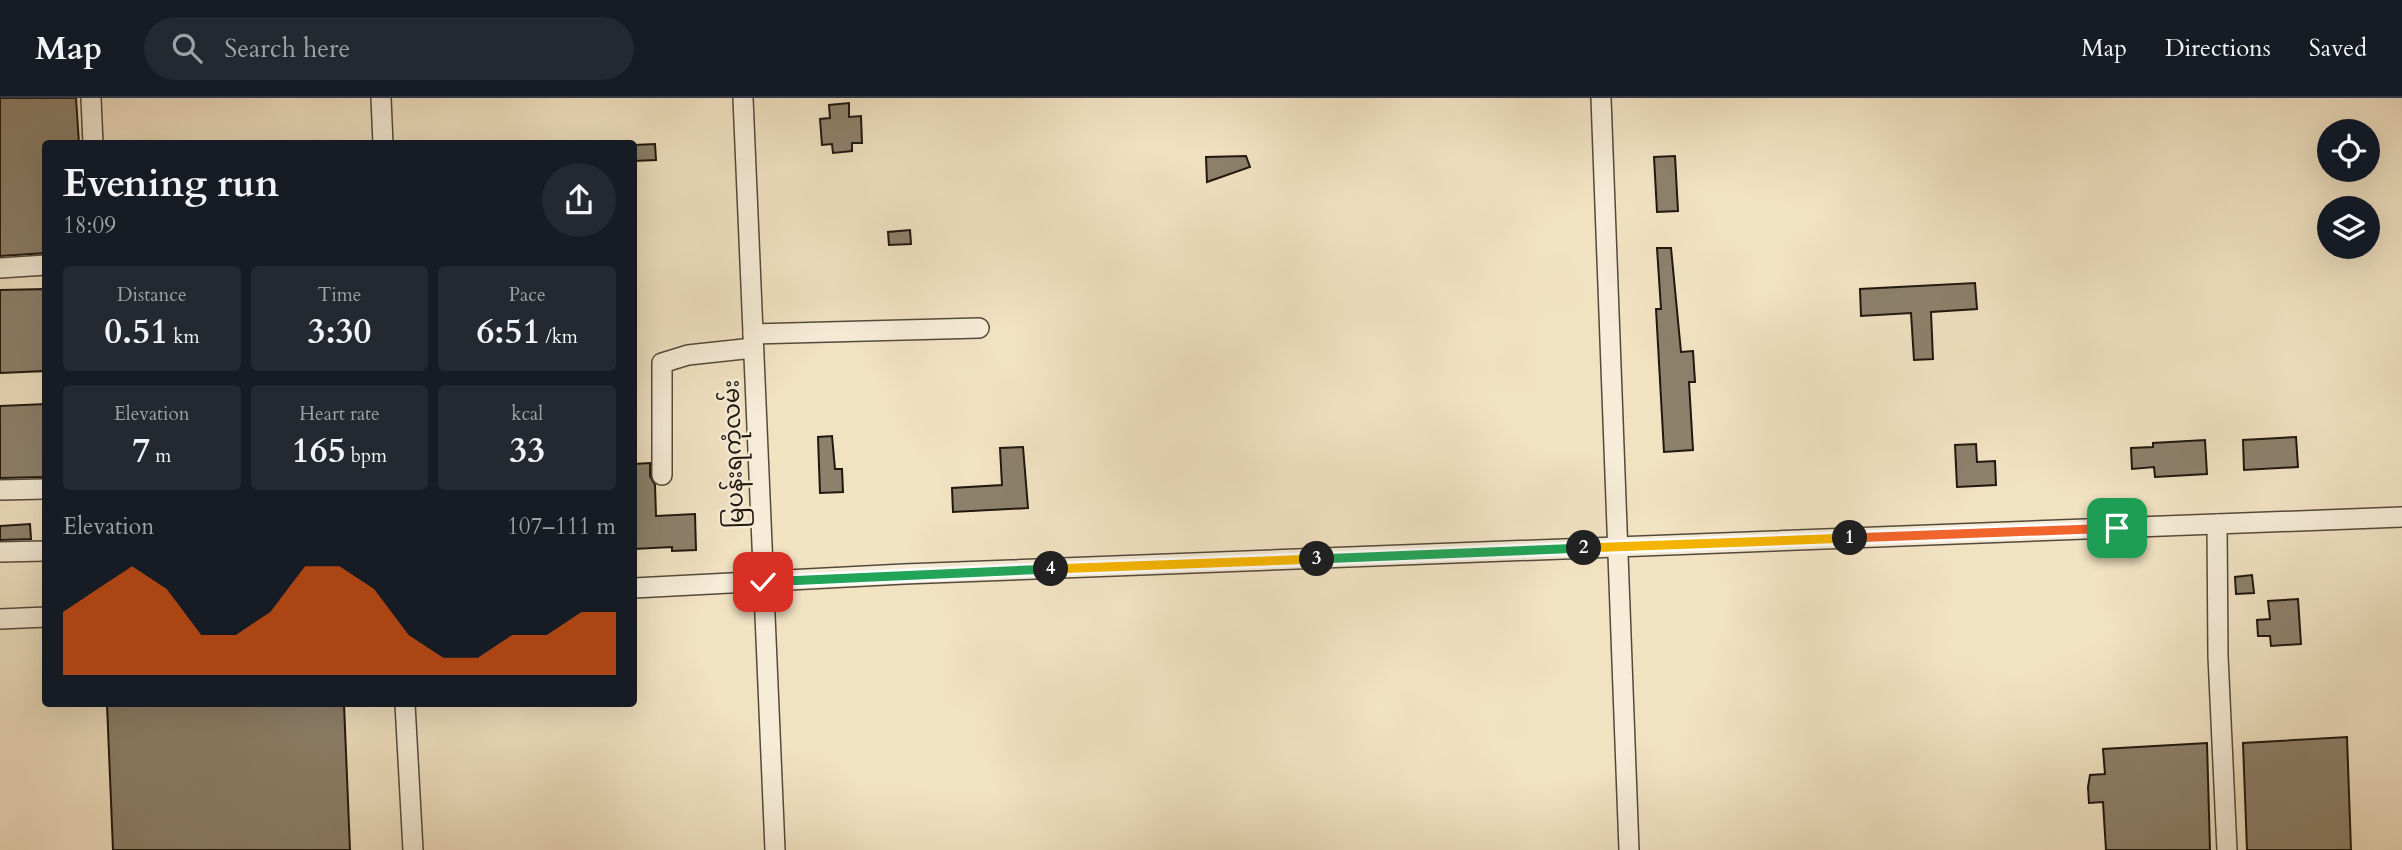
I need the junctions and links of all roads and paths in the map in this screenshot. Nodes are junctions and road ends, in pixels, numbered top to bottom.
1 (91, 98) edge
2 (381, 98) edge
3 (743, 98) edge
4 (1601, 98) edge
5 (93, 140) edge
6 (383, 140) edge
7 (42, 265) edge
8 (0, 268) edge
9 (979, 328) dead end
10 (753, 341) junction
11 (662, 475) dead end
12 (42, 489) edge
13 (0, 490) edge
14 (2402, 517) edge
15 (2217, 524) junction
16 (1618, 547) junction
17 (0, 551) edge
18 (42, 551) edge
19 (763, 582) junction
20 (637, 588) edge
21 (42, 617) edge
22 (0, 619) edge
23 (405, 707) edge
24 (413, 850) edge
25 (775, 850) edge
26 (1629, 850) edge
27 (2227, 850) edge

1 - 5 street
2 - 6 street
3 - 10 street, မြပန်းရကုံလမ်း
4 - 16 street
7 - 8 street
9 - 10 street
10 - 11 street
10 - 19 street, မြပန်းရကုံလမ်း
12 - 13 street
14 - 15 street
15 - 16 street
15 - 27 street
16 - 19 street
16 - 26 street
17 - 18 street
19 - 20 street
19 - 25 street, မြပန်းရကုံလမ်း
21 - 22 street
23 - 24 street

